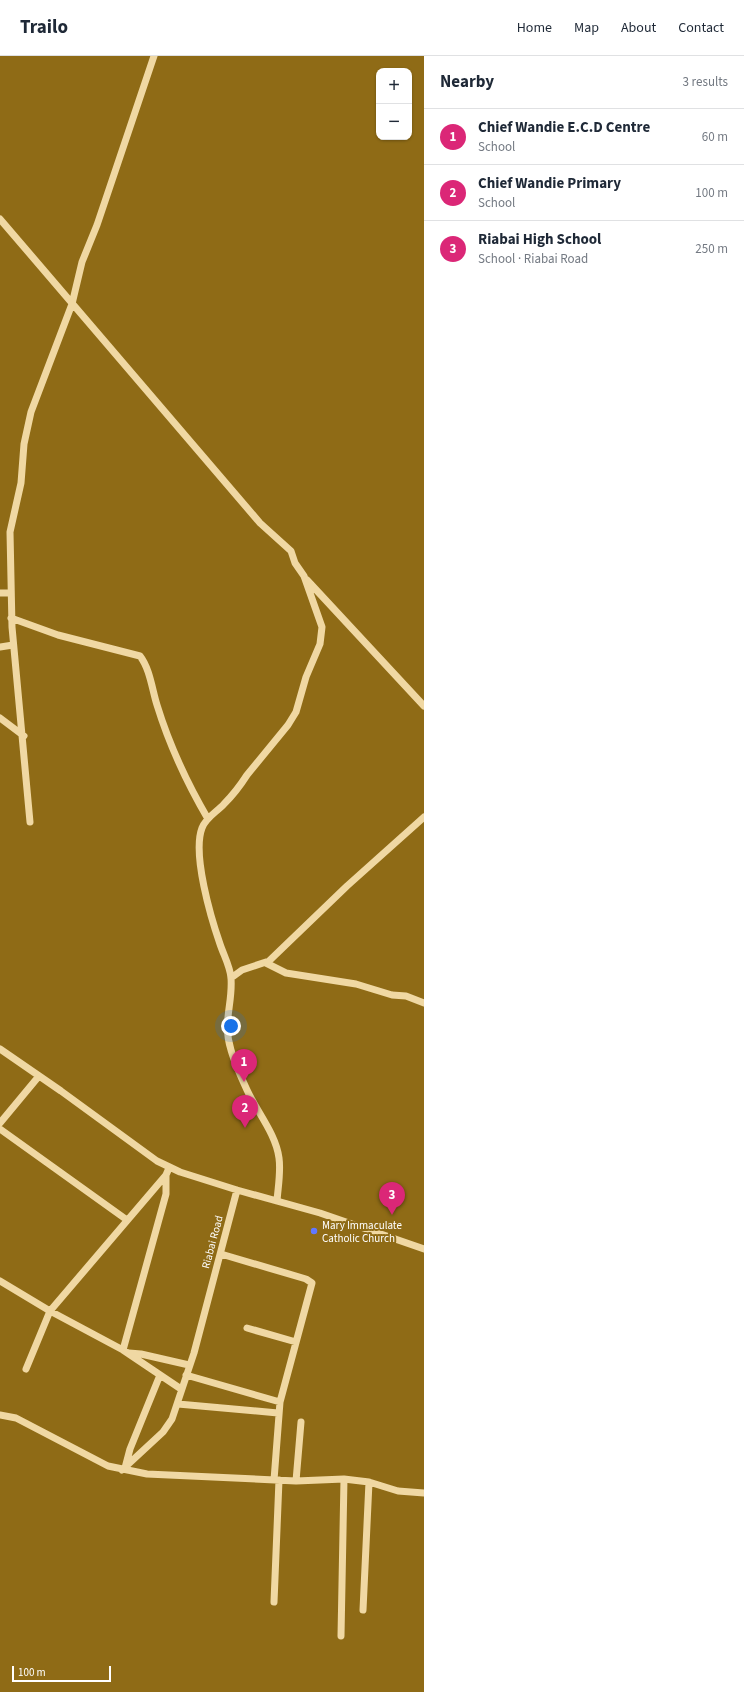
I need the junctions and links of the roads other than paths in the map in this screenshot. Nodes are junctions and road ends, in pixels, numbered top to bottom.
1 (154, 56) edge
2 (0, 219) edge
3 (72, 304) junction
4 (304, 576) junction
5 (0, 593) edge
6 (10, 593) junction
7 (12, 618) junction
8 (13, 645) junction
9 (0, 647) edge
10 (424, 706) edge
11 (0, 718) edge
12 (24, 736) junction
13 (424, 817) edge
14 (208, 819) junction
15 (30, 822) dead end
16 (266, 963) junction
17 (231, 978) junction
18 (424, 1003) edge
19 (0, 1049) edge
20 (39, 1076) junction
21 (0, 1123) edge
22 (0, 1129) edge
23 (168, 1172) junction
24 (237, 1190) junction
25 (277, 1201) junction
26 (127, 1220) junction
27 (424, 1249) edge
28 (221, 1254) junction
29 (0, 1281) edge
30 (50, 1311) junction
31 (247, 1328) dead end
32 (296, 1342) junction
33 (125, 1352) junction
34 (189, 1364) junction
35 (26, 1369) dead end
36 (160, 1375) junction
37 (186, 1375) junction
38 (181, 1389) junction
39 (280, 1402) junction
40 (178, 1404) junction
41 (278, 1413) junction
42 (0, 1415) edge
43 (301, 1422) dead end
44 (124, 1469) junction
45 (344, 1479) junction
46 (276, 1480) junction
47 (296, 1481) junction
48 (369, 1482) junction
49 (424, 1493) edge
50 (274, 1602) dead end
51 (363, 1610) dead end
52 (341, 1636) dead end

1 - 3 street
2 - 3 street
3 - 4 street
3 - 6 street
4 - 10 street
4 - 14 street
5 - 6 street
6 - 7 street
7 - 8 street
7 - 14 street
8 - 9 street
8 - 12 street
11 - 12 street
12 - 15 street
13 - 16 street
14 - 17 street
16 - 17 street
16 - 18 street
17 - 25 street
19 - 20 street
20 - 21 street
20 - 23 street
22 - 26 street
23 - 24 street
23 - 26 street
23 - 33 street
24 - 25 street
24 - 28 street, Riabai Road
25 - 27 street
26 - 30 street
28 - 32 street
28 - 34 street, Riabai Road
29 - 30 street
30 - 33 street
30 - 35 street
31 - 32 street
32 - 39 street
33 - 34 street
33 - 36 street
34 - 37 street, Riabai Road
36 - 38 street
36 - 44 street
37 - 38 street, Riabai Road
37 - 39 street
38 - 40 street, Riabai Road
39 - 41 street
40 - 41 street
40 - 44 street, Riabai Road
41 - 46 street
42 - 44 street
43 - 47 street
44 - 46 street
45 - 47 street
45 - 48 street
45 - 52 street
46 - 47 street
46 - 50 street
48 - 49 street
48 - 51 street

